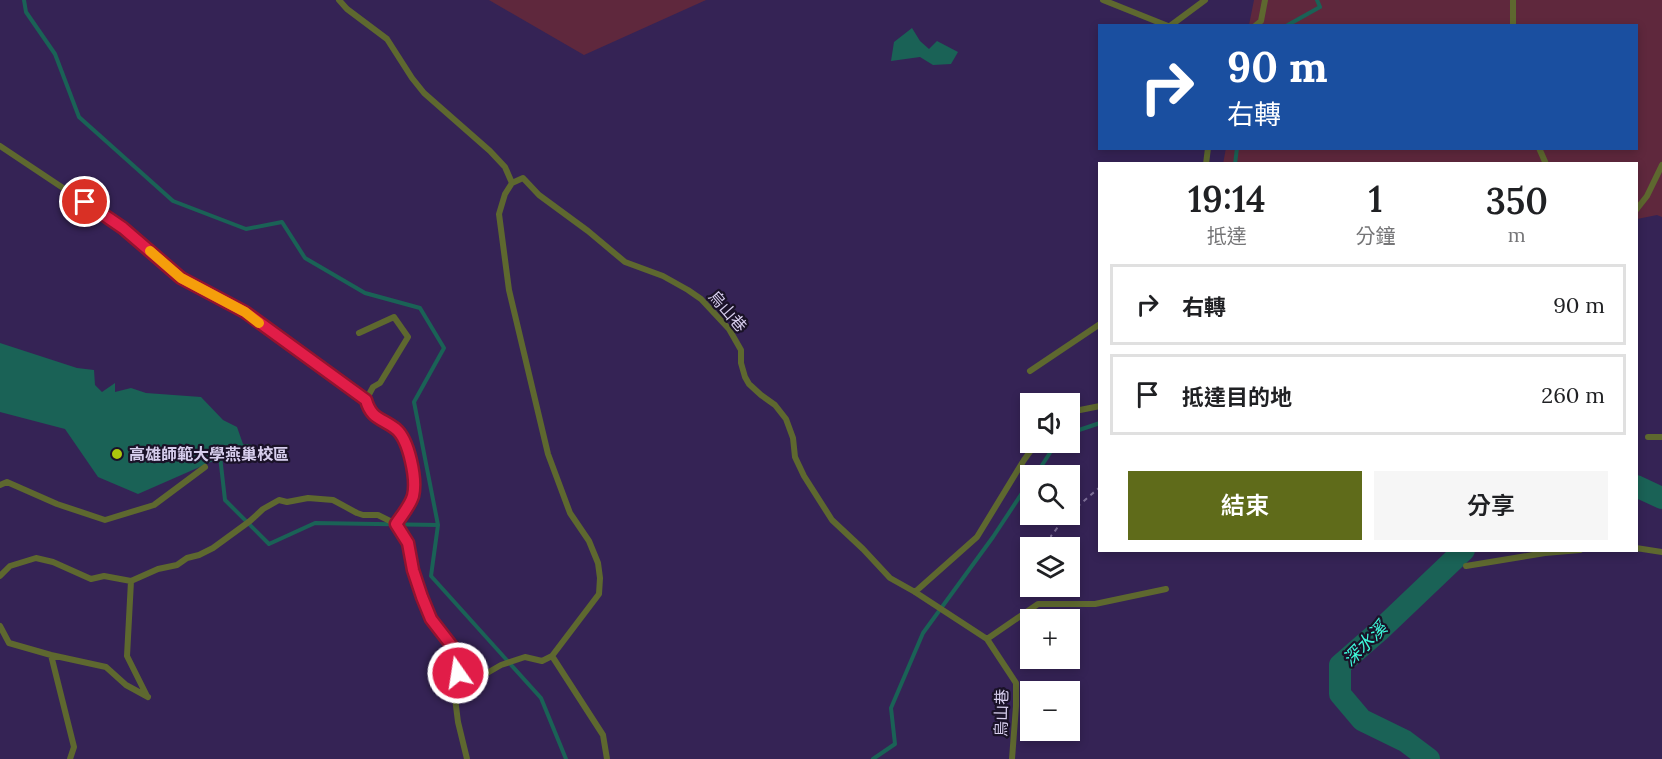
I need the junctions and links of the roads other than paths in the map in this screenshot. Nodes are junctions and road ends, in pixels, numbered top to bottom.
1 (339, 0) edge
2 (1103, 0) edge
3 (1205, 0) edge
4 (1265, 0) edge
5 (1513, 0) edge
6 (1164, 24) edge
7 (1172, 24) edge
8 (1257, 24) edge
9 (1513, 24) edge
10 (0, 146) edge
11 (1662, 165) edge
12 (512, 183) junction
13 (1638, 207) edge
14 (1098, 325) edge
15 (359, 333) dead end
16 (1030, 371) dead end
17 (366, 400) junction
18 (1098, 406) edge
19 (1080, 410) edge
20 (1648, 437) dead end
21 (1662, 437) edge
22 (1028, 453) edge
23 (205, 467) dead end
24 (0, 485) edge
25 (396, 524) junction
26 (1638, 548) edge
27 (1562, 552) edge
28 (1662, 552) edge
29 (1466, 566) dead end
30 (0, 576) edge
31 (131, 580) junction
32 (1166, 589) dead end
33 (915, 592) junction
34 (0, 626) edge
35 (987, 639) junction
36 (51, 655) junction
37 (552, 656) junction
38 (455, 698) junction
39 (70, 759) edge
40 (467, 759) edge
41 (607, 759) edge
42 (1012, 759) edge

1 - 12 lane
2 - 6 lane
3 - 7 lane
4 - 8 lane
5 - 9 lane
10 - 17 lane
11 - 13 lane
12 - 33 lane, 烏山巷
12 - 37 lane
14 - 16 lane
15 - 17 lane
17 - 25 lane
18 - 19 lane
20 - 21 lane
22 - 33 lane
23 - 24 lane
25 - 31 lane
25 - 38 lane
26 - 28 lane
27 - 29 lane
30 - 31 lane
31 - 36 lane
32 - 35 lane
33 - 35 lane, 烏山巷
34 - 36 lane
35 - 42 lane, 烏山巷
36 - 39 lane
37 - 38 lane
37 - 41 lane
38 - 40 lane

